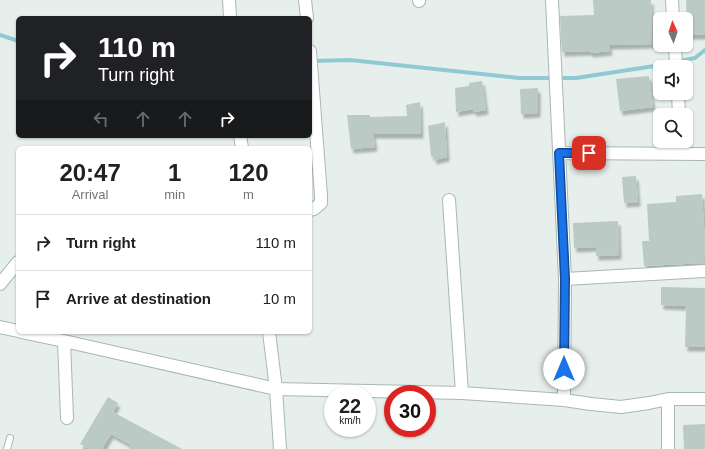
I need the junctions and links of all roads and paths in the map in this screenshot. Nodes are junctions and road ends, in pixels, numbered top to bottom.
1 (229, 0) edge
2 (305, 0) edge
3 (552, 0) edge
4 (672, 0) edge
5 (673, 12) edge
6 (230, 16) edge
7 (307, 16) edge
8 (312, 68) edge
9 (682, 148) edge
10 (559, 153) junction
11 (682, 154) junction
12 (705, 154) edge
13 (449, 200) dead end
14 (312, 210) edge
15 (16, 264) edge
16 (705, 271) edge
17 (565, 279) junction
18 (0, 284) edge
19 (0, 327) edge
20 (16, 331) edge
21 (31, 334) edge
22 (269, 334) edge
23 (64, 341) junction
24 (276, 389) junction
25 (462, 393) junction
26 (668, 399) junction
27 (705, 399) edge
28 (564, 400) junction
29 (67, 418) dead end
30 (10, 438) dead end
31 (7, 449) edge
32 (280, 449) edge
33 (668, 449) edge

1 - 6 street
2 - 7 street
3 - 10 street
4 - 5 street
8 - 14 street
9 - 11 street
10 - 11 street
10 - 17 street
11 - 12 street
13 - 25 street
15 - 18 street
16 - 17 street
17 - 28 street
19 - 20 street
21 - 23 street
22 - 24 street
23 - 24 street
23 - 29 street
24 - 25 street
24 - 32 street
25 - 28 street
26 - 27 street
26 - 28 street
26 - 33 street
30 - 31 lane

